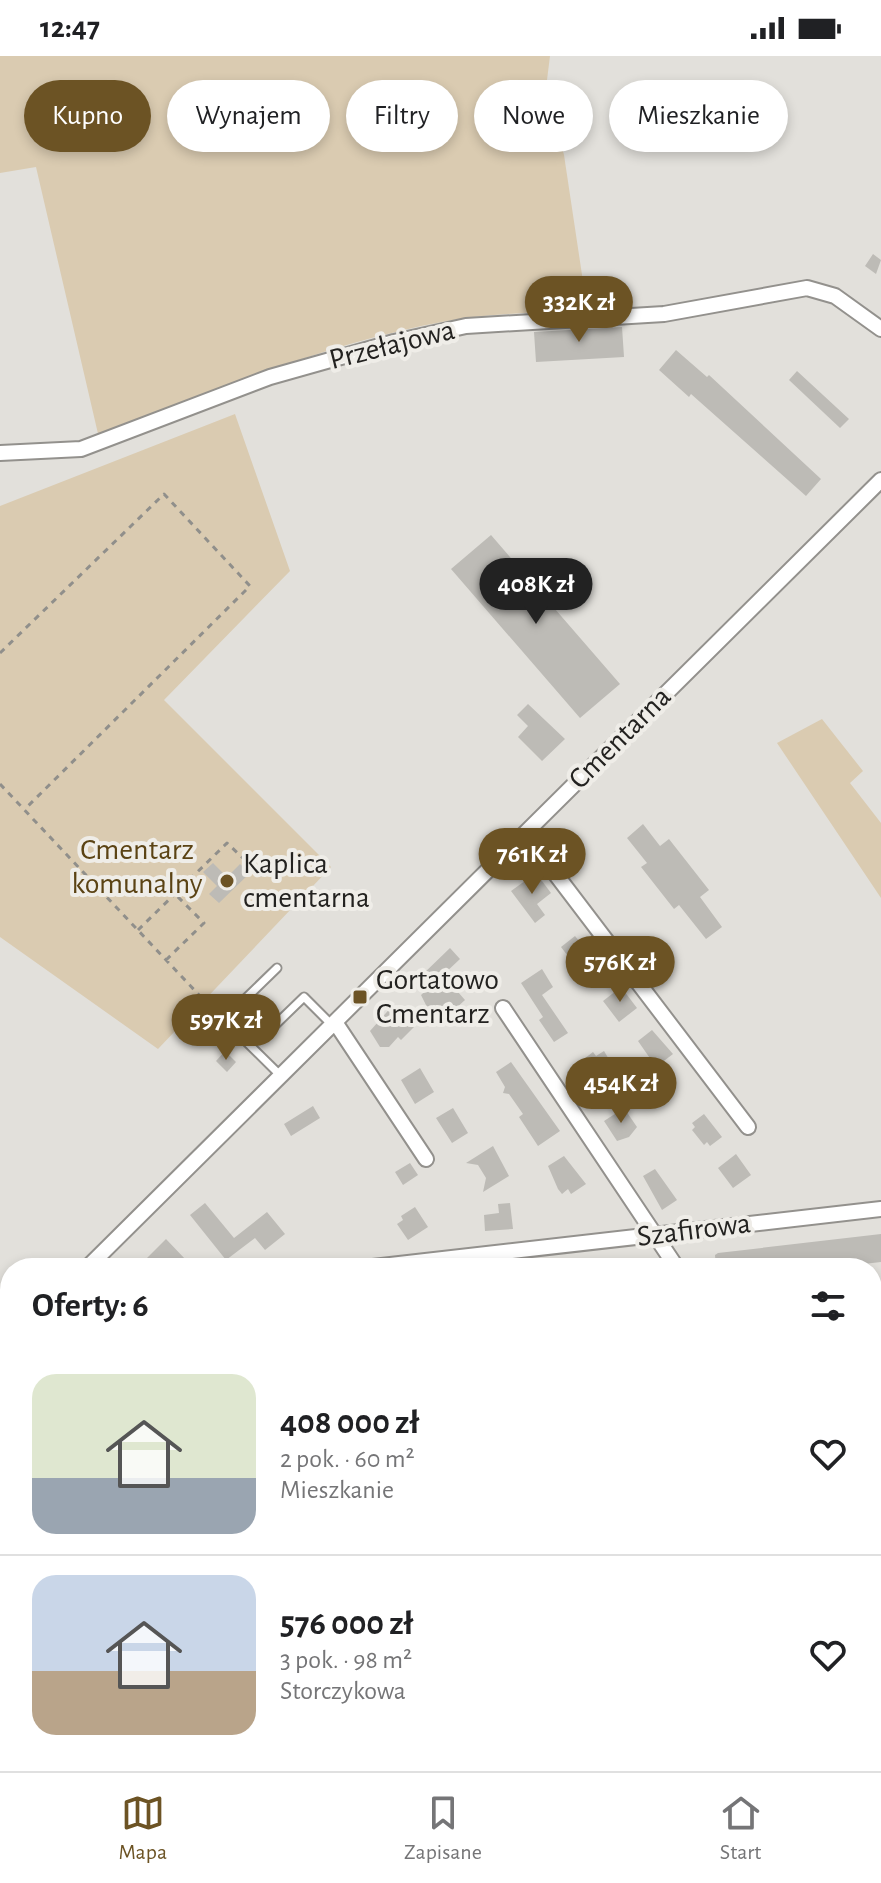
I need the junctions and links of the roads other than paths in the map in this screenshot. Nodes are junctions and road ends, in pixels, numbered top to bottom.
1 (881, 329) edge
2 (0, 453) edge
3 (881, 480) edge
4 (519, 839) junction
5 (277, 968) dead end
6 (208, 1004) road end
7 (503, 1008) dead end
8 (333, 1023) junction
9 (281, 1076) junction
10 (748, 1127) dead end
11 (426, 1159) dead end
12 (881, 1209) edge
13 (653, 1235) junction
14 (97, 1258) edge
15 (452, 1258) edge
16 (670, 1258) edge

1 - 2 street, Przełajowa
3 - 4 street, Cmentarna
4 - 8 street, Cmentarna
4 - 10 street
5 - 8 lane
6 - 9 lane
7 - 13 street
8 - 9 street, Cmentarna
8 - 11 street
9 - 14 street, Cmentarna
12 - 13 street, Szafirowa
13 - 15 street, Szafirowa
13 - 16 street

